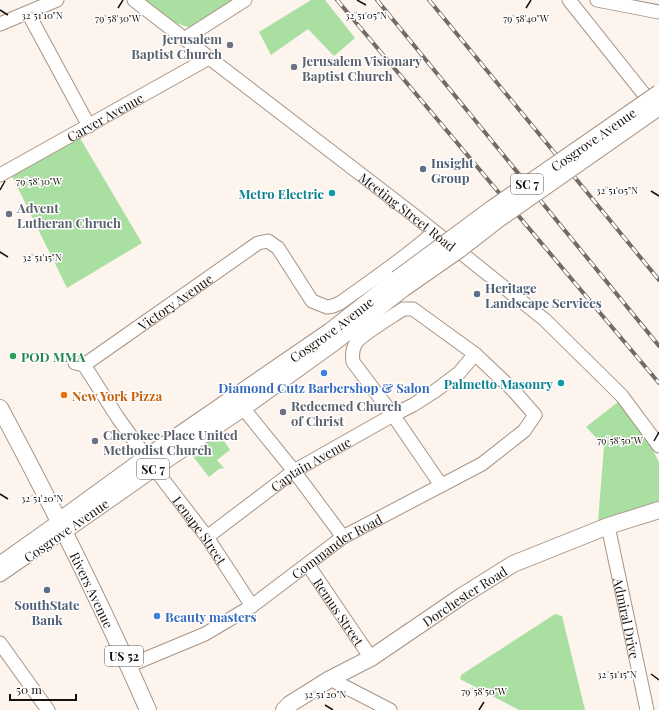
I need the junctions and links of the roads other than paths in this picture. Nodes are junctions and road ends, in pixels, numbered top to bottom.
1 (57, 0) edge
2 (134, 0) edge
3 (245, 0) edge
4 (569, 0) edge
5 (597, 0) edge
6 (638, 4) edge
7 (659, 12) edge
8 (28, 13) junction
9 (0, 24) edge
10 (184, 39) junction
11 (209, 58) junction
12 (659, 93) edge
13 (659, 107) edge
14 (659, 112) edge
15 (89, 126) junction
16 (2, 170) edge
17 (434, 232) junction
18 (400, 284) junction
19 (475, 354) junction
20 (79, 364) joint
21 (0, 408) edge
22 (243, 408) junction
23 (393, 415) junction
24 (659, 446) edge
25 (150, 462) junction
26 (294, 472) junction
27 (440, 485) junction
28 (659, 510) edge
29 (61, 526) junction
30 (608, 526) junction
31 (208, 537) junction
32 (344, 537) junction
33 (0, 563) edge
34 (308, 565) junction
35 (0, 575) edge
36 (252, 606) junction
37 (0, 643) edge
38 (371, 658) junction
39 (128, 666) junction
40 (330, 679) junction
41 (48, 710) edge
42 (148, 710) edge
43 (284, 710) edge
44 (390, 710) edge
45 (647, 710) edge

1 - 8 street
2 - 10 street, Meeting Street Road
3 - 10 street
4 - 14 street
5 - 6 street
6 - 7 street
8 - 9 street
8 - 15 street
10 - 11 street, Meeting Street Road
11 - 15 street, Carver Avenue
11 - 17 street, Meeting Street Road
12 - 18 main road, Cosgrove Avenue / SC 7, bridge
13 - 18 main road, Cosgrove Avenue / SC 7, bridge
15 - 16 street, Carver Avenue
17 - 20 street, Victory Avenue
17 - 24 street, Meeting Street Road
18 - 22 main road, Cosgrove Avenue / SC 7
18 - 25 main road, Cosgrove Avenue / SC 7
19 - 23 street, Captain Avenue
19 - 23 street
19 - 27 street, Commander Road
20 - 25 street, Lenape Street
21 - 29 main road, Rivers Avenue / US 52
22 - 25 main road, Cosgrove Avenue / SC 7
22 - 26 street
23 - 26 street, Captain Avenue
23 - 27 street
25 - 29 main road, Cosgrove Avenue / SC 7
25 - 31 street, Lenape Street
26 - 31 street, Captain Avenue
26 - 32 street
27 - 32 street, Commander Road
28 - 30 main road, Dorchester Road
29 - 33 street, Cosgrove Avenue
29 - 35 street, Cosgrove Avenue
29 - 39 main road, Rivers Avenue / US 52
30 - 38 main road, Dorchester Road
30 - 45 street, Admiral Drive
31 - 36 street, Lenape Street
32 - 34 street, Commander Road
34 - 36 street, Commander Road
34 - 38 street, Remus Street
36 - 39 street, Commander Road
37 - 41 street
38 - 40 main road, Dorchester Road
39 - 42 main road, Rivers Avenue / US 52
40 - 43 main road, Dorchester Road
40 - 44 street

